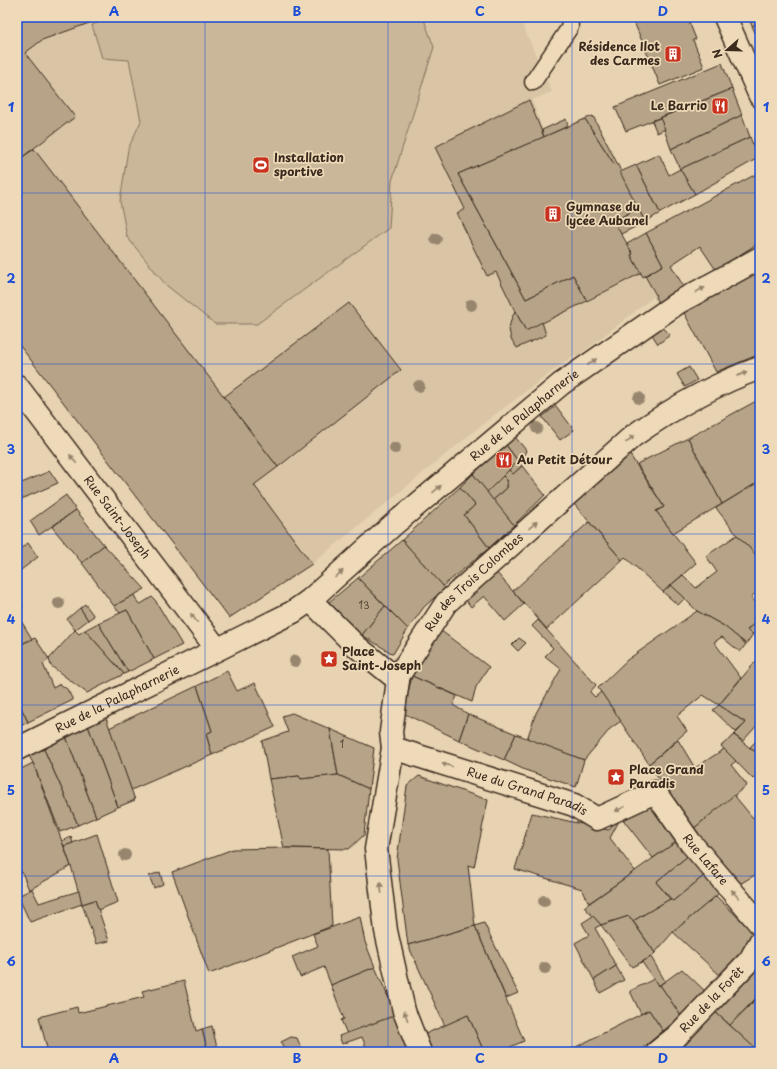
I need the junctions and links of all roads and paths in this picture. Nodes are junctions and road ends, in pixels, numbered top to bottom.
1 (570, 17) edge
2 (725, 17) edge
3 (533, 82) dead end
4 (760, 96) edge
5 (760, 258) edge
6 (760, 368) edge
7 (17, 386) edge
8 (310, 600) junction
9 (217, 649) junction
10 (398, 680) junction
11 (393, 748) junction
12 (17, 749) edge
13 (655, 792) joint
14 (760, 924) edge
15 (760, 942) edge
16 (420, 1052) edge
17 (657, 1052) edge

1 - 3 lane
2 - 4 street
8 -> 5 street, Rue de la Palapharnerie
10 -> 6 street, Rue des Trois Colombes
9 -> 7 street, Rue Saint-Joseph
8 - 9 street, Rue de la Palapharnerie
8 - 10 street
9 - 12 street, Rue de la Palapharnerie
10 - 11 street, Rue des Trois Colombes
13 -> 11 street, Rue du Grand Paradis
16 -> 11 street, Rue des Trois Colombes
14 -> 13 street, Rue Lafare
15 - 17 street, Rue de la Forêt

